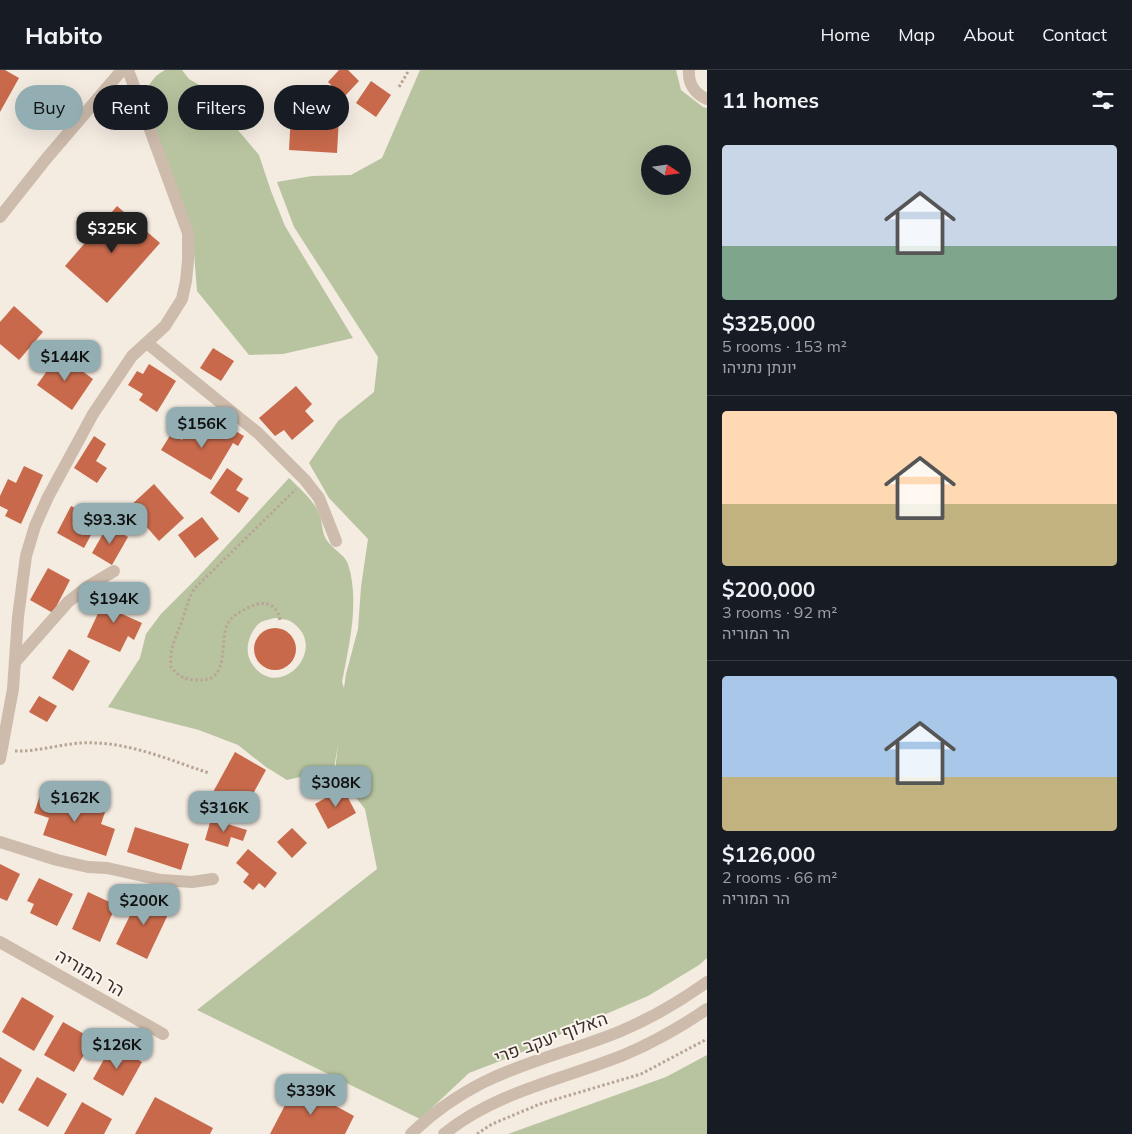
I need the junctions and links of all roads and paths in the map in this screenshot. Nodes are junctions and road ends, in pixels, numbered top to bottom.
1 (122, 70) edge
2 (128, 70) edge
3 (408, 70) edge
4 (689, 71) edge
5 (399, 87) dead end
6 (707, 99) edge
7 (0, 217) edge
8 (147, 343) junction
9 (306, 480) junction
10 (336, 541) dead end
11 (114, 571) dead end
12 (280, 620) dead end
13 (16, 661) junction
14 (1, 755) edge
15 (209, 773) dead end
16 (0, 842) edge
17 (213, 879) dead end
18 (0, 942) edge
19 (707, 982) edge
20 (707, 1010) edge
21 (163, 1034) dead end
22 (707, 1039) edge
23 (411, 1134) edge
24 (444, 1134) edge
25 (477, 1134) edge

1 - 7 street
2 - 8 street
3 - 5 path
4 - 6 street
8 - 9 street
8 - 13 street
9 - 10 street
9 - 12 path
11 - 13 street
13 - 14 street
14 - 15 path
16 - 17 street
18 - 21 street, הר המוריה
19 - 23 street, האלוף יעקב פרי
20 - 24 street
22 - 25 path

